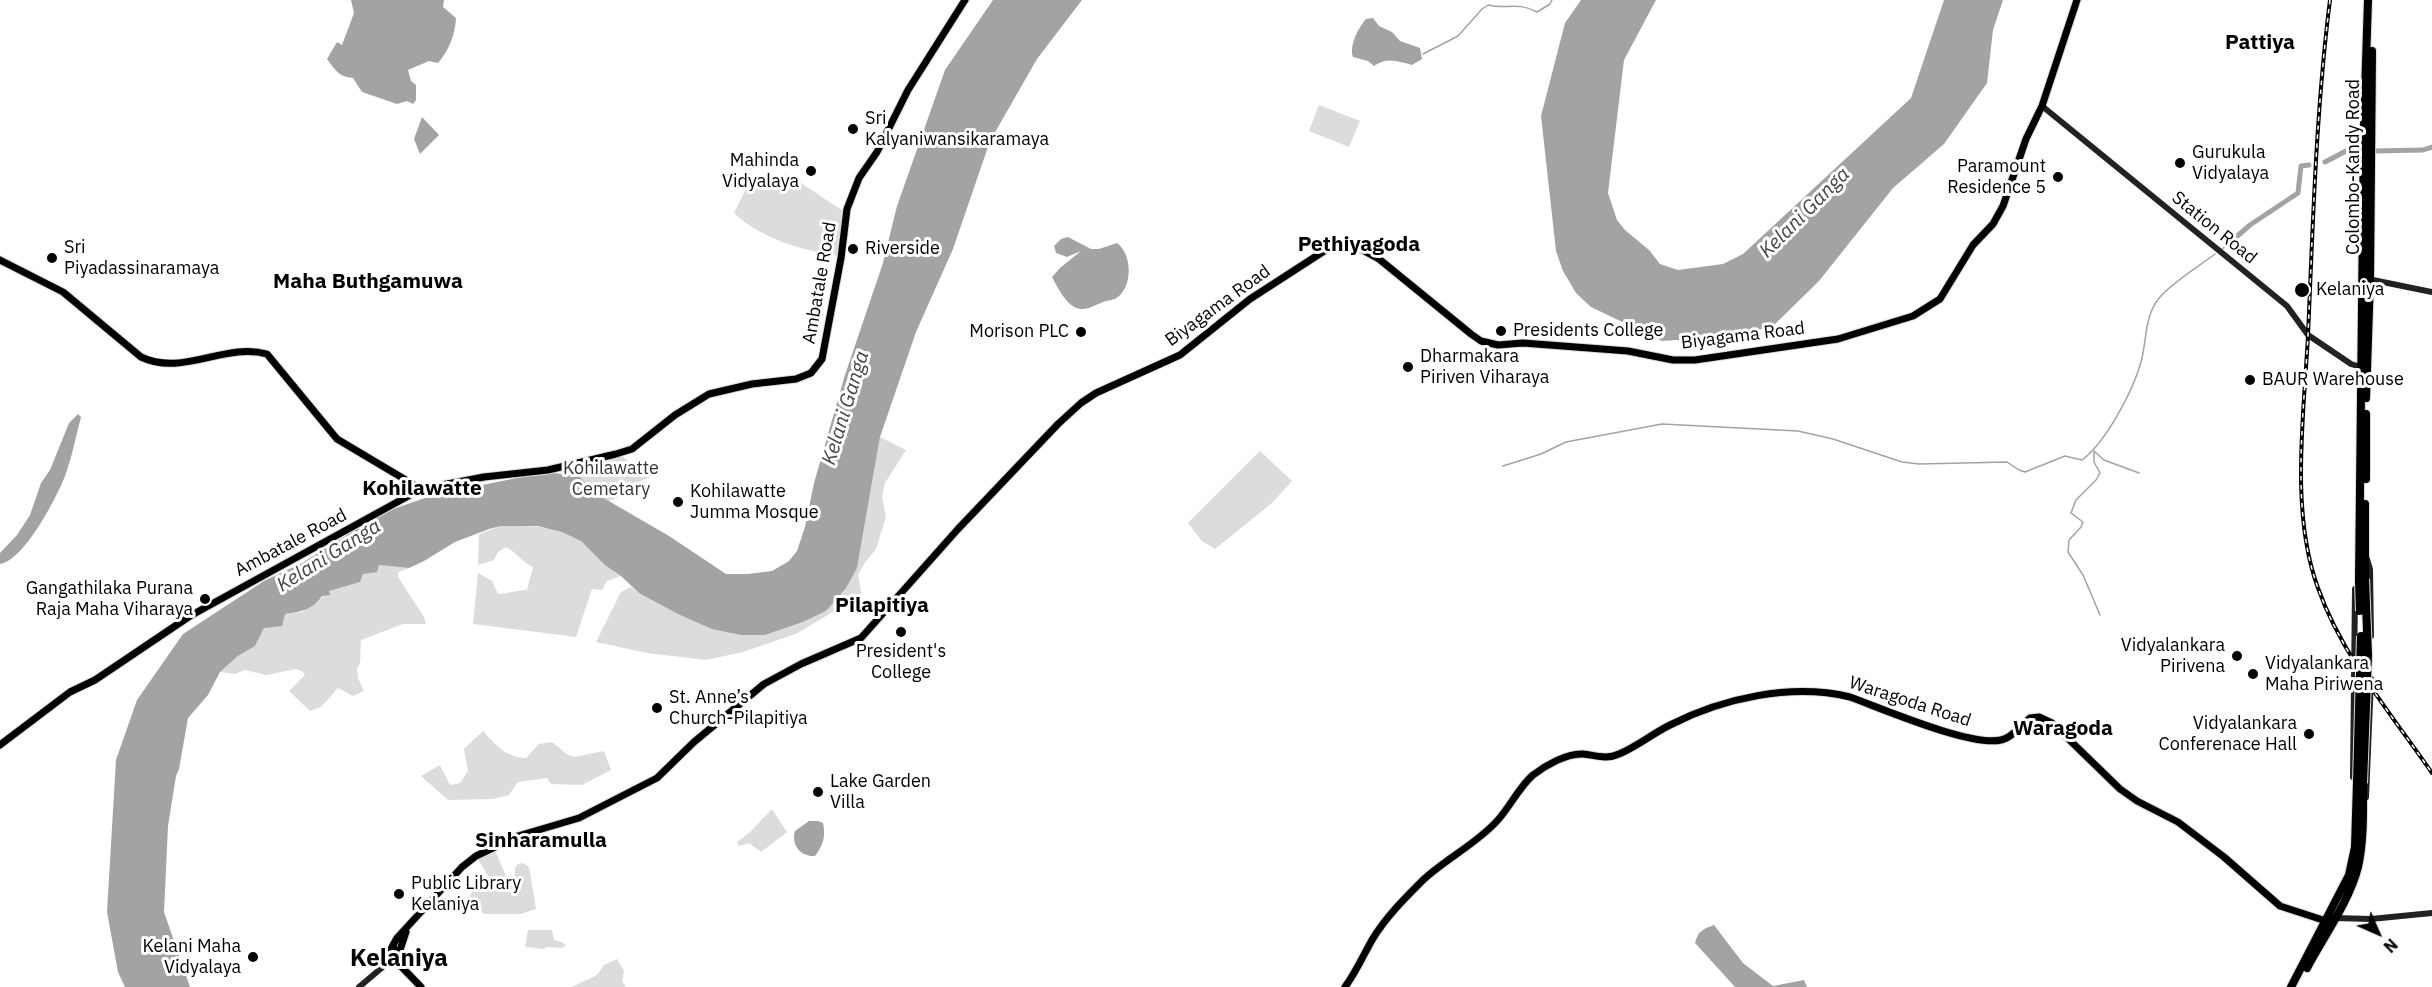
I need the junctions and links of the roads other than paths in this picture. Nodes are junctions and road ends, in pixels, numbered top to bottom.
1 (965, 0) edge
2 (2077, 0) edge
3 (2370, 0) edge
4 (2042, 106) junction
5 (0, 260) edge
6 (2366, 279) junction
7 (2432, 291) edge
8 (2364, 368) junction
9 (422, 489) junction
10 (2362, 549) junction
11 (2371, 626) junction
12 (2356, 627) junction
13 (2354, 701) junction
14 (2370, 701) junction
15 (0, 745) edge
16 (2360, 783) junction
17 (2362, 808) junction
18 (2356, 819) junction
19 (2432, 913) edge
20 (2330, 919) junction
21 (394, 956) junction
22 (359, 987) edge
23 (421, 987) edge
24 (1345, 987) edge
25 (2291, 987) edge
26 (2297, 987) edge

1 - 9 main road, Ambatale Road
2 - 4 main road, Biyagama Road
3 - 6 highway, Colombo-Kandy Road
4 - 8 street, Station Road
4 - 21 main road, Biyagama Road
5 - 9 main road
6 - 7 street
6 - 8 highway, Colombo-Kandy Road
8 - 10 highway, Colombo-Kandy Road
9 - 15 main road, Ambatale Road
10 - 11 street
10 - 12 street
10 - 16 highway, Colombo-Kandy Road, bridge
11 - 12 street
11 - 14 street
12 - 13 street
13 - 14 street
13 - 18 street
14 - 17 street
16 - 17 highway
16 - 18 highway
17 - 20 highway
18 - 20 highway
19 - 20 street
20 - 24 main road, Waragoda Road
20 - 25 highway
20 - 26 highway
21 - 22 street
21 - 23 main road

